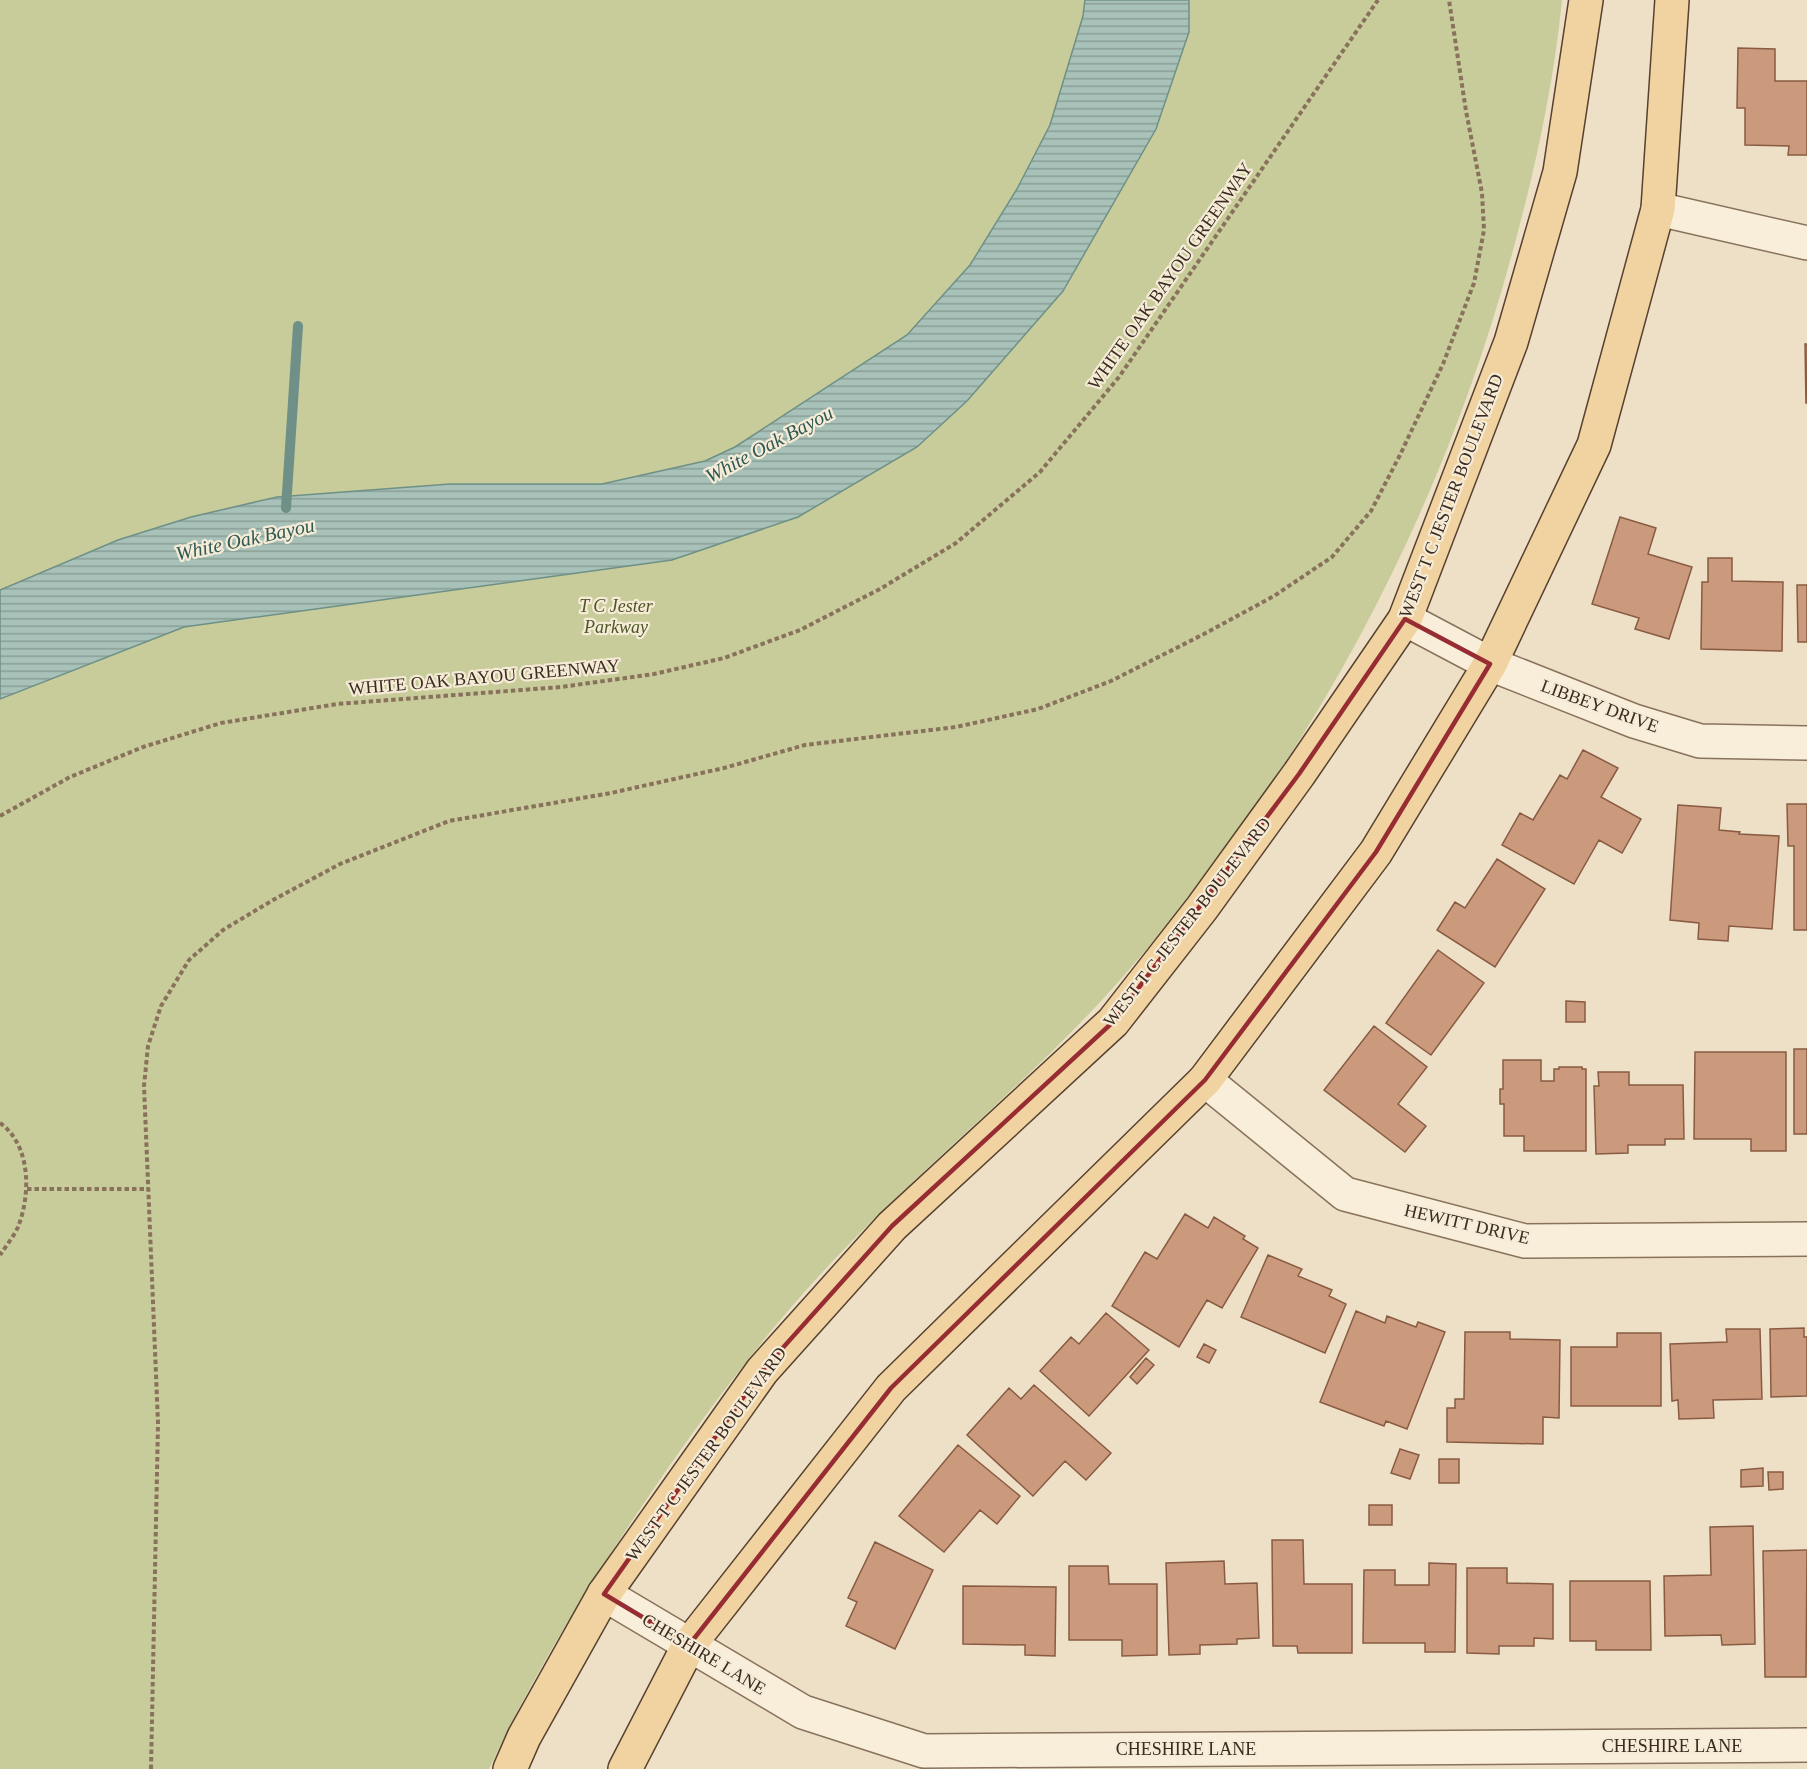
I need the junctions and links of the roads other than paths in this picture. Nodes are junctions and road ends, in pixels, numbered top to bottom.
1 (1586, 0) edge
2 (1672, 0) edge
3 (1658, 208) junction
4 (1807, 243) edge
5 (1405, 619) junction
6 (1490, 664) junction
7 (1807, 743) edge
8 (1205, 1080) junction
9 (1807, 1239) edge
10 (604, 1594) junction
11 (689, 1645) junction
12 (1807, 1745) edge
13 (510, 1769) edge
14 (625, 1769) edge

1 - 5 main road, WEST T C JESTER BOULEVARD
2 - 3 main road
3 - 4 street
3 - 6 main road
5 - 6 street, LIBBEY DRIVE
5 - 10 main road, WEST T C JESTER BOULEVARD
6 - 7 street, LIBBEY DRIVE
6 - 8 main road
8 - 9 street, HEWITT DRIVE
8 - 11 main road
10 - 11 street, CHESHIRE LANE
10 - 13 main road, WEST T C JESTER BOULEVARD
11 - 12 street, CHESHIRE LANE
11 - 14 main road

